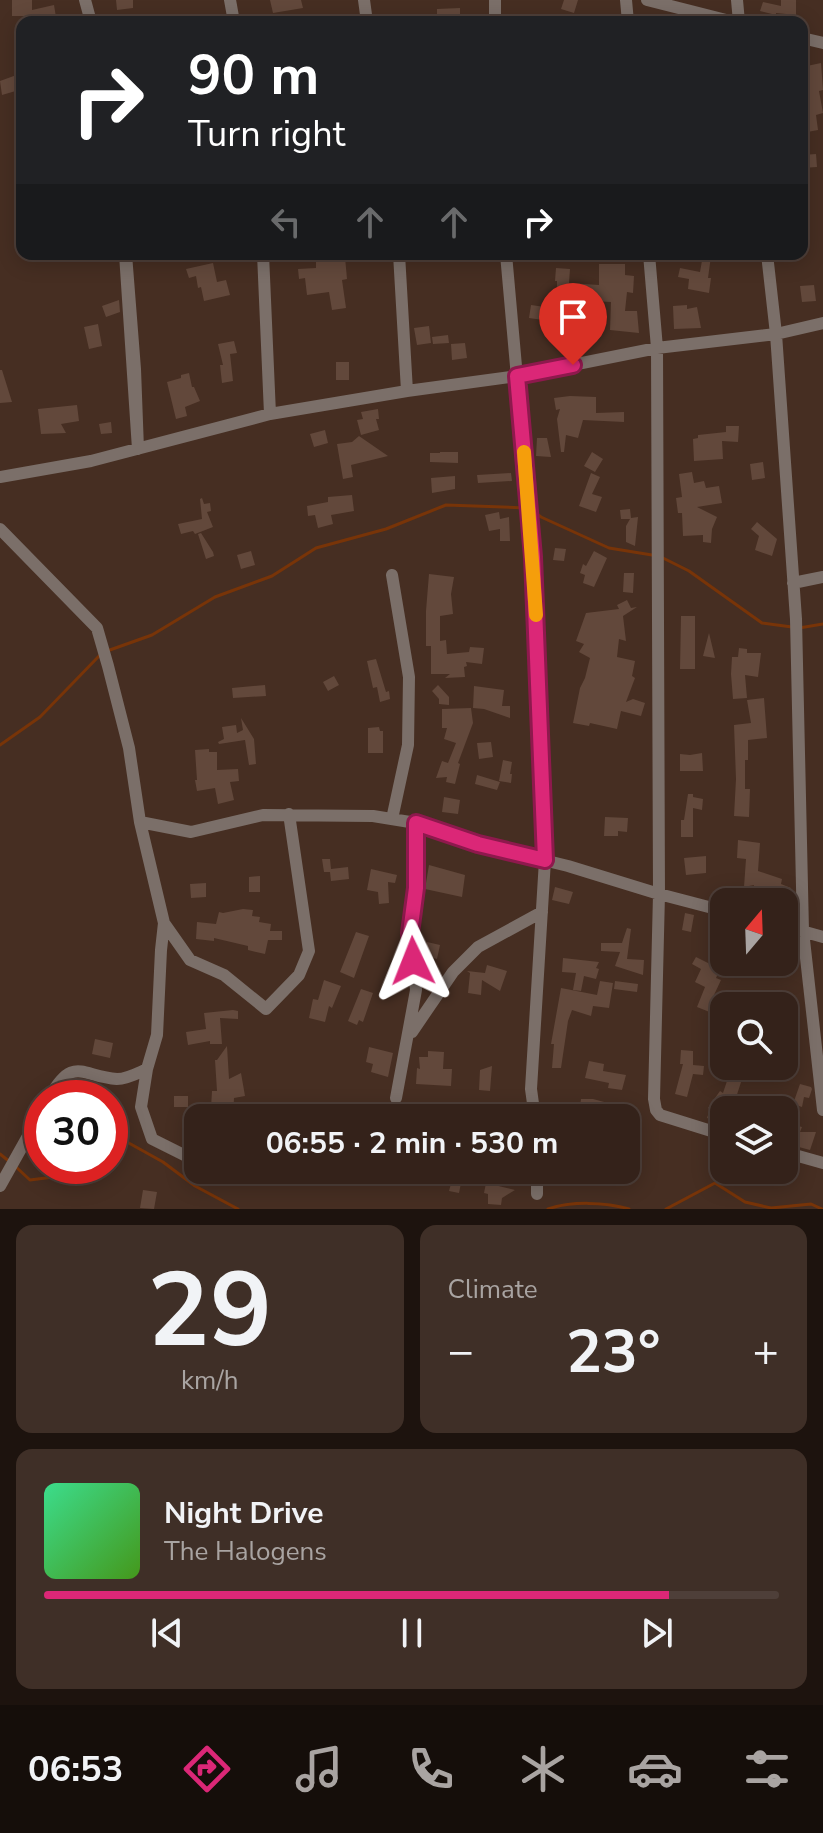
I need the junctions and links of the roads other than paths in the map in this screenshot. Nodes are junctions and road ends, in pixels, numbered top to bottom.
1 (647, 0) edge
2 (712, 16) edge
3 (126, 260) edge
4 (263, 260) edge
5 (399, 260) edge
6 (507, 260) edge
7 (650, 260) edge
8 (768, 260) edge
9 (823, 323) edge
10 (776, 334) junction
11 (657, 348) junction
12 (517, 376) junction
13 (407, 391) junction
14 (270, 414) junction
15 (138, 449) junction
16 (0, 477) edge
17 (0, 529) edge
18 (392, 575) dead end
19 (823, 577) edge
20 (793, 583) junction
21 (289, 814) junction
22 (392, 819) junction
23 (140, 822) junction
24 (416, 823) junction
25 (545, 860) junction
26 (659, 894) junction
27 (710, 907) edge
28 (542, 912) junction
29 (164, 923) junction
30 (798, 930) edge
31 (803, 931) junction
32 (823, 937) edge
33 (407, 1038) junction
34 (147, 1069) junction
35 (60, 1080) edge
36 (396, 1098) dead end
37 (533, 1104) edge
38 (823, 1110) edge
39 (710, 1131) edge
40 (24, 1143) edge
41 (184, 1155) edge
42 (798, 1156) edge
43 (823, 1163) edge
44 (537, 1184) edge
45 (0, 1186) edge
46 (537, 1194) dead end

1 - 2 street
3 - 15 street
4 - 14 street
5 - 13 street
6 - 12 street
7 - 11 street
8 - 10 street
9 - 10 street
10 - 11 street
10 - 20 street
11 - 12 street
11 - 26 street
12 - 13 street
12 - 25 street
13 - 14 street
14 - 15 street
15 - 16 street
17 - 23 street
18 - 22 street
19 - 20 street
20 - 31 street
21 - 22 street
21 - 23 street
21 - 29 street
22 - 24 street
23 - 29 street
24 - 25 street
24 - 33 street
25 - 26 street
25 - 28 street
26 - 27 street
26 - 39 street
28 - 33 street
28 - 37 street
29 - 34 street
30 - 31 street
31 - 32 street
31 - 38 street
33 - 36 street
34 - 35 street
34 - 41 street
40 - 45 street
42 - 43 street
44 - 46 street

